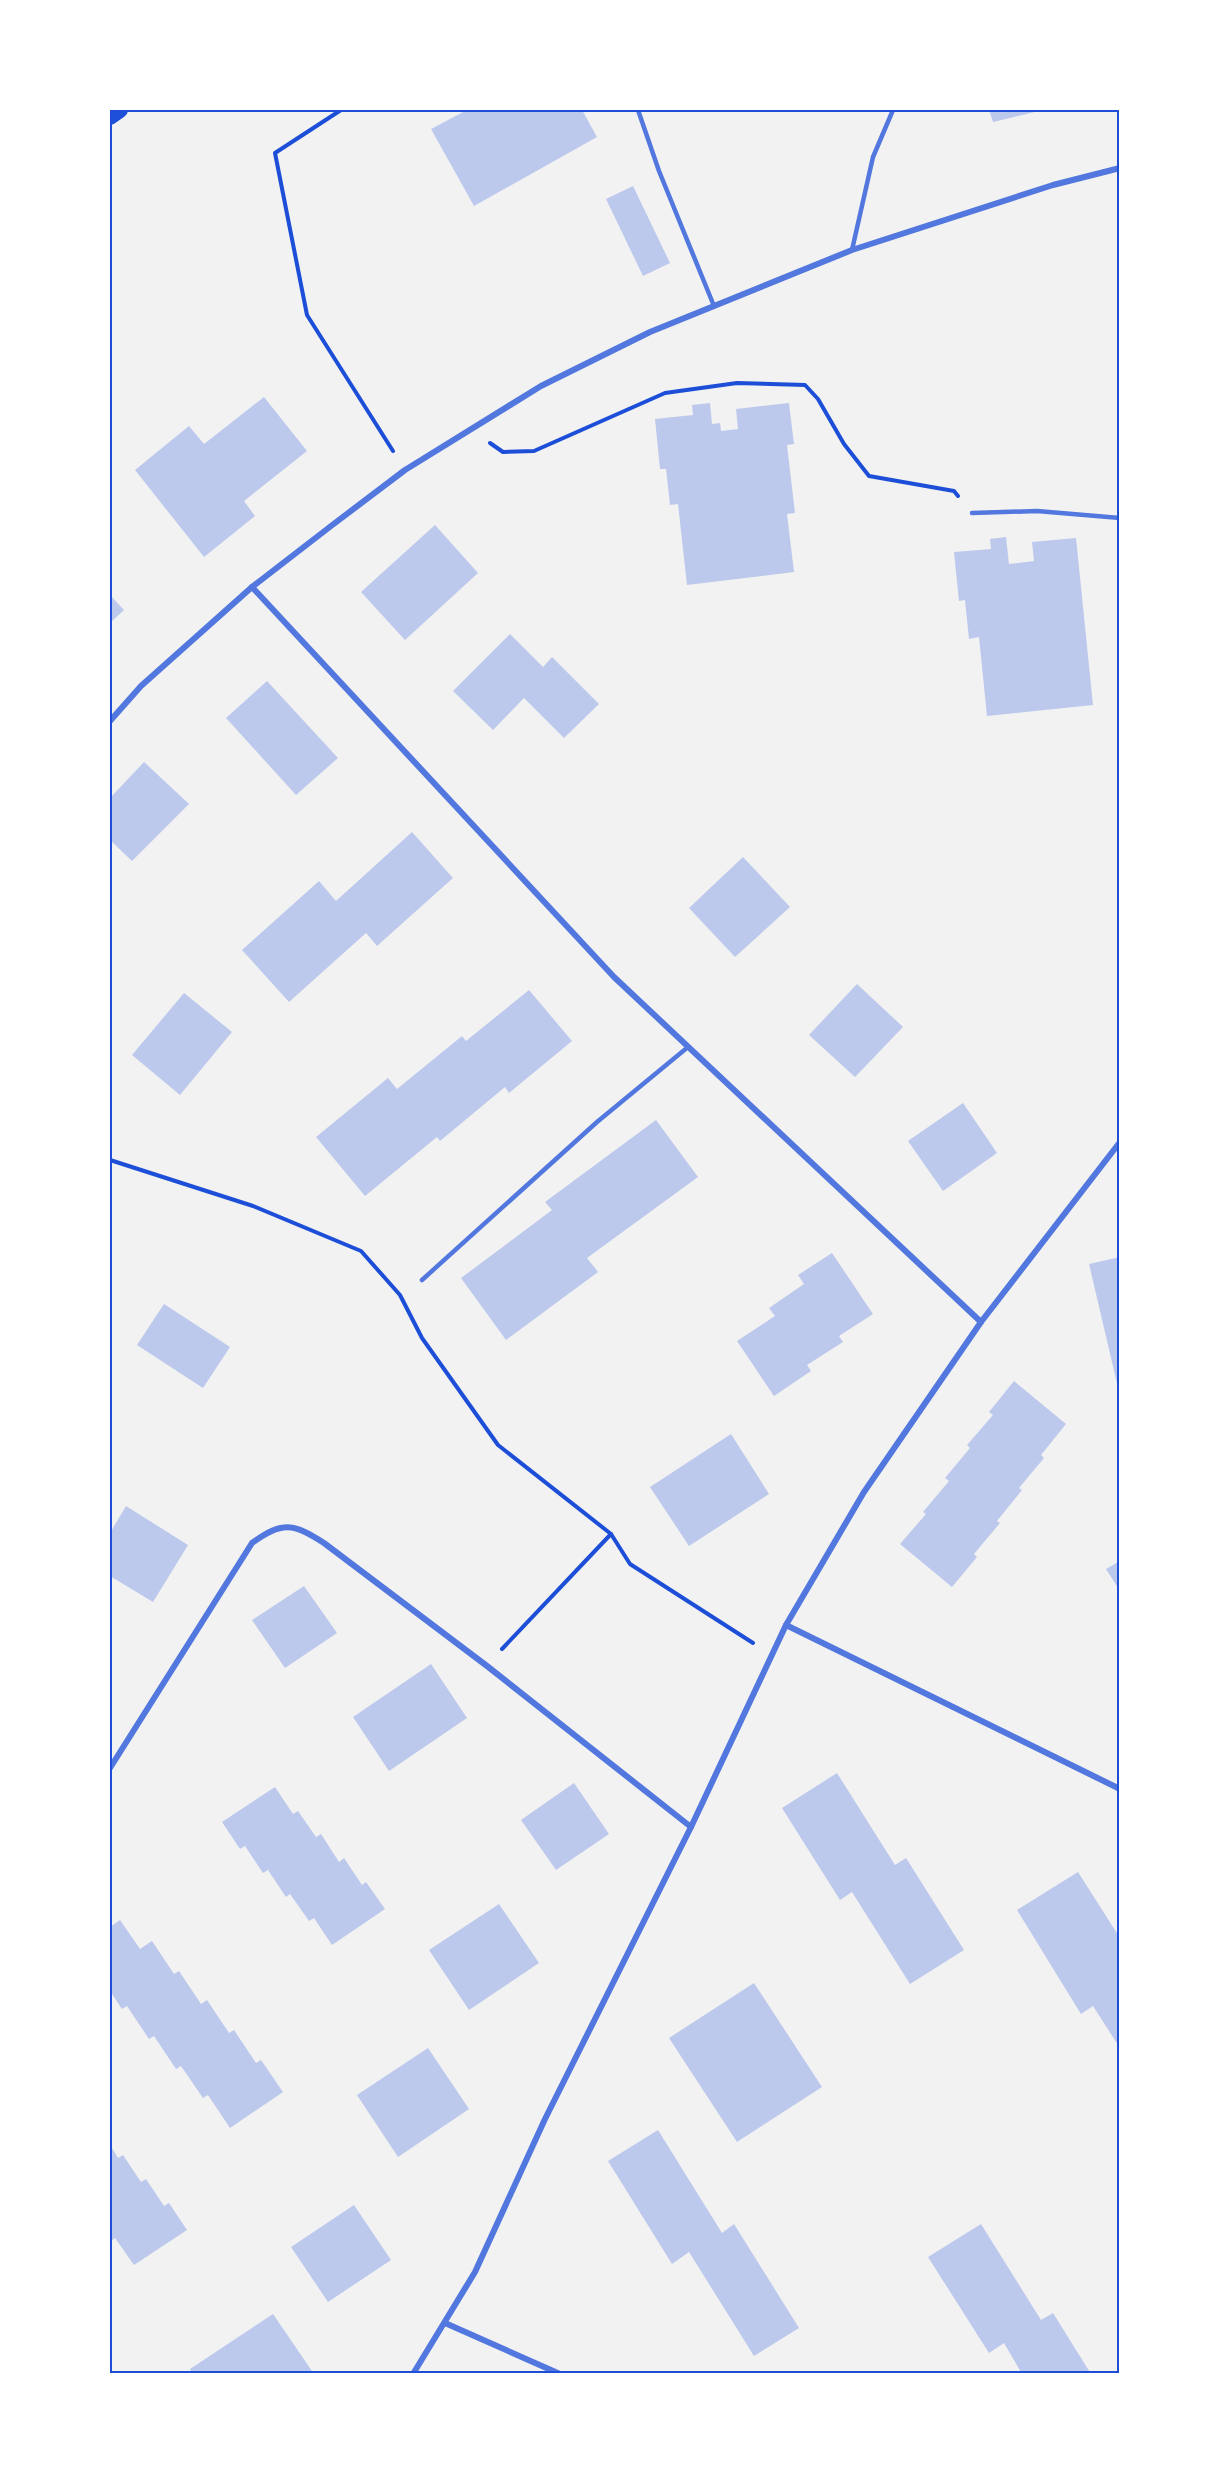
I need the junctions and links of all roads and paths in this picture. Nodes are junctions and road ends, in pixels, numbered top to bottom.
1 (120, 110) edge
2 (340, 110) edge
3 (638, 110) edge
4 (893, 110) edge
5 (110, 117) edge
6 (1119, 168) edge
7 (852, 250) junction
8 (714, 306) junction
9 (470, 430) junction
10 (405, 470) junction
11 (972, 513) joint
12 (1119, 518) edge
13 (252, 587) junction
14 (110, 721) edge
15 (688, 1047) junction
16 (1119, 1142) edge
17 (110, 1160) edge
18 (422, 1280) dead end
19 (981, 1322) junction
20 (611, 1534) junction
21 (786, 1625) junction
22 (771, 1655) junction
23 (487, 1666) junction
24 (110, 1768) edge
25 (1119, 1789) edge
26 (691, 1827) junction
27 (445, 2323) junction
28 (412, 2373) edge
29 (560, 2373) edge

1 - 5 highway
2 - 10 path
3 - 8 lane
4 - 7 lane
6 - 7 street
7 - 8 street
8 - 9 street
9 - 10 street
9 - 11 path
10 - 13 street
11 - 12 lane
13 - 14 street
13 - 15 street
15 - 18 lane
15 - 19 street
16 - 19 street
17 - 20 path
19 - 21 street
20 - 22 path
20 - 23 path
21 - 22 street
21 - 25 street
22 - 26 street
23 - 24 street
23 - 26 street
26 - 27 street
27 - 28 street
27 - 29 street

